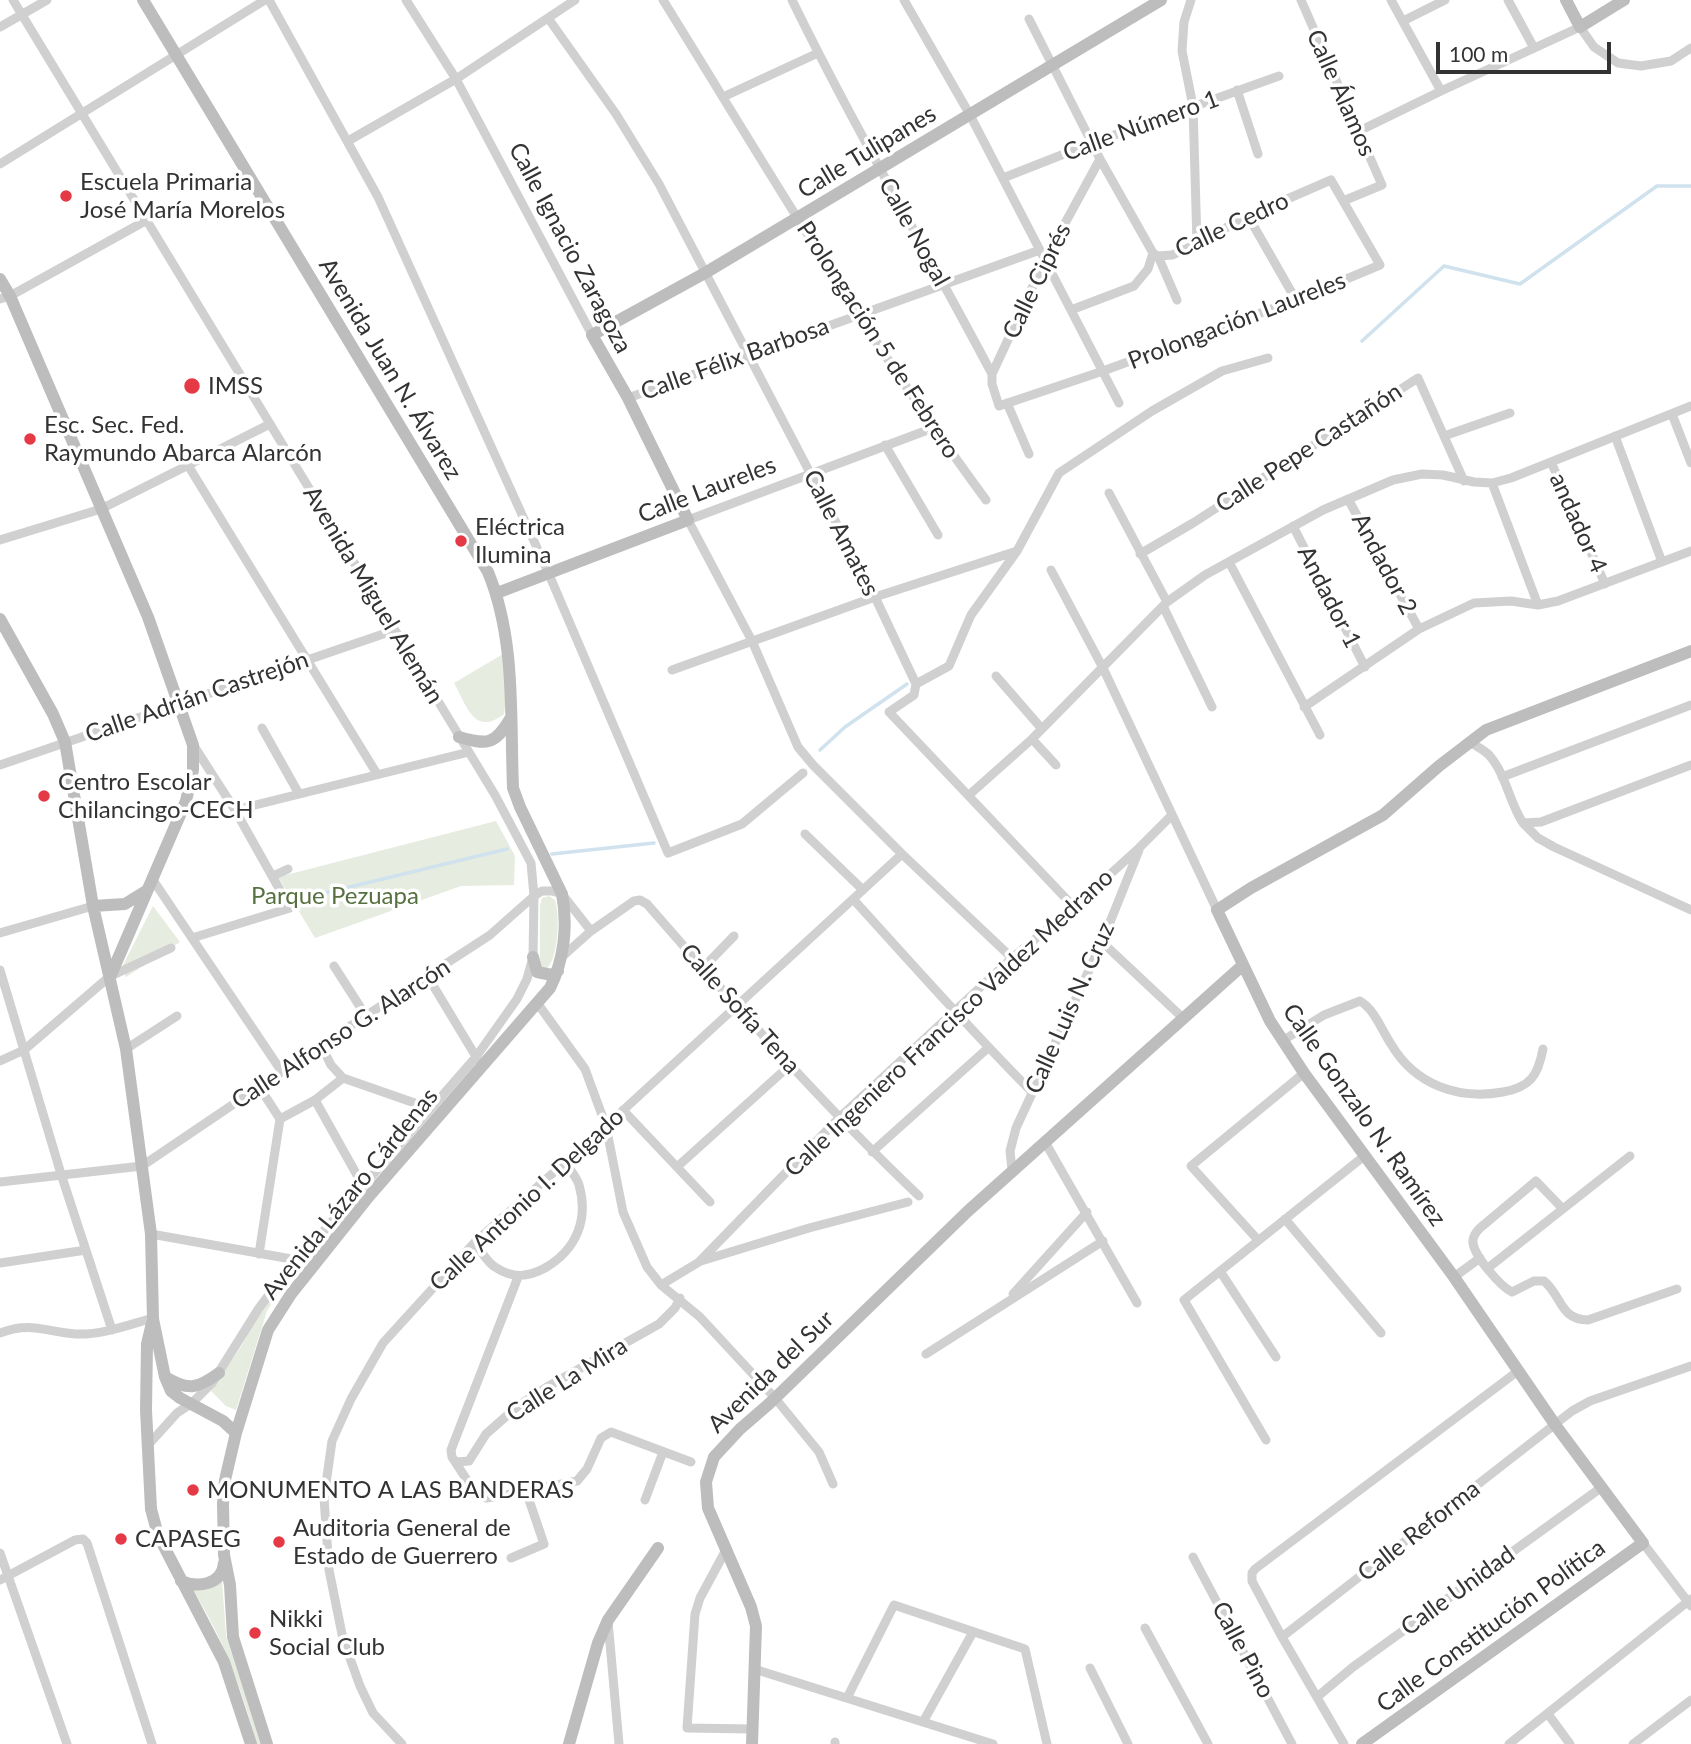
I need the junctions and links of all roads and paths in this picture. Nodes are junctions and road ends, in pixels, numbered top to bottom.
1 (13, 0) edge
2 (47, 0) edge
3 (143, 0) edge
4 (267, 0) edge
5 (406, 0) edge
6 (575, 0) edge
7 (663, 0) edge
8 (792, 0) edge
9 (904, 0) edge
10 (1161, 0) edge
11 (1191, 0) edge
12 (1301, 0) edge
13 (1391, 0) edge
14 (1445, 0) edge
15 (1508, 0) edge
16 (1566, 0) edge
17 (1624, 0) edge
18 (22, 15) junction
19 (548, 18) junction
20 (1029, 19) dead end
21 (1403, 21) junction
22 (0, 27) edge
23 (1580, 27) junction
24 (1534, 48) junction
25 (1691, 48) edge
26 (818, 53) junction
27 (176, 54) junction
28 (1052, 65) junction
29 (1279, 76) dead end
30 (456, 79) junction
31 (1237, 90) junction
32 (1441, 91) junction
33 (723, 97) junction
34 (1193, 106) junction
35 (82, 113) junction
36 (970, 115) junction
37 (1357, 132) junction
38 (348, 141) junction
39 (1092, 143) junction
40 (1258, 154) dead end
41 (1100, 159) junction
42 (0, 164) edge
43 (879, 169) junction
44 (1003, 178) junction
45 (1331, 180) joint
46 (1343, 201) junction
47 (1248, 216) junction
48 (798, 217) junction
49 (146, 220) junction
50 (1197, 243) junction
51 (1040, 250) junction
52 (1156, 255) junction
53 (1045, 260) junction
54 (705, 273) junction
55 (0, 279) edge
56 (944, 284) junction
57 (5, 298) edge
58 (1177, 300) dead end
59 (1296, 300) junction
60 (1071, 310) junction
61 (859, 315) junction
62 (592, 335) junction
63 (749, 355) junction
64 (1268, 358) dead end
65 (1103, 371) junction
66 (992, 374) junction
67 (628, 398) junction
68 (1119, 403) dead end
69 (1003, 405) junction
70 (1691, 406) edge
71 (1510, 413) dead end
72 (1672, 414) junction
73 (270, 424) junction
74 (933, 428) junction
75 (1444, 436) junction
76 (1615, 436) junction
77 (885, 445) junction
78 (1029, 454) dead end
79 (1550, 462) junction
80 (1691, 463) edge
81 (189, 467) junction
82 (810, 474) junction
83 (1464, 481) junction
84 (1492, 483) junction
85 (1109, 493) dead end
86 (1348, 499) junction
87 (986, 500) dead end
88 (102, 509) junction
89 (688, 520) junction
90 (1293, 526) junction
91 (938, 535) dead end
92 (0, 540) edge
93 (1017, 551) junction
94 (1691, 551) edge
95 (1140, 554) junction
96 (1229, 562) junction
97 (1662, 562) junction
98 (1051, 570) dead end
99 (548, 572) junction
100 (1605, 584) junction
101 (497, 593) junction
102 (875, 597) junction
103 (1165, 604) junction
104 (1538, 605) junction
105 (0, 619) edge
106 (1419, 629) junction
107 (395, 630) junction
108 (752, 641) junction
109 (1691, 651) edge
110 (306, 660) junction
111 (1365, 667) junction
112 (1103, 668) junction
113 (672, 670) dead end
114 (996, 676) dead end
115 (916, 684) junction
116 (178, 704) junction
117 (1691, 705) edge
118 (1212, 707) dead end
119 (1304, 707) junction
120 (511, 719) junction
121 (262, 727) dead end
122 (1042, 729) junction
123 (1320, 735) dead end
124 (459, 737) junction
125 (1032, 739) junction
126 (65, 742) junction
127 (1470, 742) junction
128 (193, 745) junction
129 (469, 752) junction
130 (0, 765) edge
131 (1056, 765) dead end
132 (1691, 765) edge
133 (377, 774) junction
134 (803, 774) dead end
135 (1502, 777) junction
136 (513, 788) joint
137 (299, 794) junction
138 (969, 794) junction
139 (495, 795) joint
140 (235, 810) junction
141 (1172, 815) junction
142 (1523, 822) junction
143 (805, 834) dead end
144 (1139, 848) junction
145 (902, 854) junction
146 (288, 869) dead end
147 (272, 876) junction
148 (151, 884) junction
149 (863, 890) junction
150 (562, 894) junction
151 (534, 896) junction
152 (853, 899) junction
153 (93, 906) junction
154 (1074, 907) junction
155 (1217, 910) junction
156 (1691, 910) edge
157 (590, 931) junction
158 (0, 933) edge
159 (734, 936) dead end
160 (192, 938) junction
161 (1102, 942) junction
162 (171, 948) dead end
163 (563, 956) junction
164 (533, 957) junction
165 (1012, 958) junction
166 (1243, 965) junction
167 (334, 967) dead end
168 (703, 968) junction
169 (0, 970) edge
170 (558, 971) junction
171 (109, 977) junction
172 (428, 977) junction
173 (538, 1003) junction
174 (736, 1006) junction
175 (956, 1010) junction
176 (177, 1016) dead end
177 (366, 1016) junction
178 (1184, 1019) junction
179 (1282, 1041) junction
180 (321, 1045) junction
181 (988, 1048) junction
182 (24, 1049) junction
183 (126, 1049) junction
184 (1543, 1049) dead end
185 (0, 1060) edge
186 (480, 1062) junction
187 (789, 1066) junction
188 (282, 1072) junction
189 (1304, 1073) junction
190 (343, 1079) junction
191 (260, 1088) junction
192 (1032, 1092) junction
193 (315, 1100) junction
194 (429, 1108) junction
195 (623, 1110) junction
196 (840, 1117) junction
197 (279, 1119) junction
198 (606, 1126) junction
199 (1045, 1142) junction
200 (872, 1152) junction
201 (1630, 1156) dead end
202 (1363, 1157) junction
203 (565, 1162) junction
204 (142, 1166) junction
205 (677, 1167) junction
206 (1012, 1170) junction
207 (61, 1174) junction
208 (0, 1182) edge
209 (362, 1184) junction
210 (919, 1196) dead end
211 (710, 1202) dead end
212 (908, 1202) dead end
213 (1563, 1209) junction
214 (1087, 1212) junction
215 (1285, 1219) junction
216 (150, 1234) junction
217 (1258, 1240) junction
218 (1103, 1241) junction
219 (474, 1242) junction
220 (86, 1250) junction
221 (259, 1254) junction
222 (1480, 1258) junction
223 (297, 1260) junction
224 (699, 1262) junction
225 (0, 1263) edge
226 (1488, 1268) junction
227 (1220, 1271) junction
228 (518, 1277) junction
229 (1454, 1278) junction
230 (662, 1285) junction
231 (1677, 1289) dead end
232 (680, 1298) junction
233 (1006, 1302) junction
234 (1137, 1303) dead end
235 (153, 1318) junction
236 (112, 1330) junction
237 (0, 1333) edge
238 (1381, 1333) dead end
239 (926, 1354) dead end
240 (1276, 1357) dead end
241 (1691, 1366) edge
242 (1518, 1371) junction
243 (219, 1373) junction
244 (165, 1377) junction
245 (775, 1398) junction
246 (191, 1403) junction
247 (1556, 1426) junction
248 (236, 1433) junction
249 (1266, 1440) dead end
250 (149, 1444) junction
251 (663, 1452) junction
252 (456, 1462) junction
253 (691, 1462) dead end
254 (833, 1484) dead end
255 (1602, 1488) junction
256 (526, 1491) junction
257 (645, 1500) dead end
258 (1643, 1543) junction
259 (658, 1548) dead end
260 (727, 1548) junction
261 (0, 1553) edge
262 (224, 1555) junction
263 (1193, 1557) dead end
264 (511, 1558) dead end
265 (4, 1578) edge
266 (181, 1581) junction
267 (1690, 1602) edge
268 (608, 1620) junction
269 (1145, 1628) dead end
270 (973, 1632) junction
271 (1282, 1637) junction
272 (1090, 1668) dead end
273 (754, 1669) junction
274 (1317, 1697) junction
275 (847, 1698) junction
276 (1691, 1700) edge
277 (1548, 1714) junction
278 (923, 1722) junction
279 (752, 1729) junction
280 (961, 1734) junction
281 (67, 1744) edge
282 (152, 1744) edge
283 (251, 1744) edge
284 (267, 1744) edge
285 (402, 1744) edge
286 (569, 1744) edge
287 (619, 1744) edge
288 (752, 1744) edge
289 (966, 1744) edge
290 (993, 1744) edge
291 (1047, 1744) edge
292 (1128, 1744) edge
293 (1209, 1744) edge
294 (1293, 1744) edge
295 (1344, 1744) edge
296 (1362, 1744) edge
297 (1508, 1744) edge
298 (1570, 1744) edge
299 (1633, 1744) edge

1 - 18 street, Avenida Miguel Alemán
2 - 18 street
3 - 27 street, Avenida Juan N. Álvarez
4 - 27 street
4 - 38 street
5 - 30 street, Calle Ignacio Zaragoza
6 - 19 street
7 - 33 street, Prolongación 5 de Febrero
8 - 26 street, Calle Nogal
9 - 36 street
10 - 28 street, Calle Tulipanes
11 - 34 street
12 - 37 street, Calle Álamos
13 - 21 street
14 - 21 street
15 - 24 street
16 - 23 street
17 - 23 street
18 - 22 street
18 - 35 street, Avenida Miguel Alemán
19 - 30 street
19 - 54 street, Calle Amates
20 - 28 street
21 - 32 street
23 - 24 street
23 - 25 street
24 - 32 street
26 - 33 street
26 - 43 street, Calle Nogal
27 - 35 street
27 - 101 street, Avenida Juan N. Álvarez
28 - 36 street, Calle Tulipanes
28 - 39 street
29 - 31 street, Calle Número 1
30 - 38 street
30 - 62 street, Calle Ignacio Zaragoza
31 - 34 street, Calle Número 1
31 - 40 street
32 - 37 street
33 - 48 street, Prolongación 5 de Febrero
34 - 39 street, Calle Número 1
34 - 50 street
35 - 42 street
35 - 49 street, Avenida Miguel Alemán
36 - 43 street, Calle Tulipanes
36 - 44 street
37 - 46 street, Calle Álamos
38 - 99 street
39 - 41 street
39 - 44 street, Calle Número 1
41 - 52 street
41 - 53 street, Calle Ciprés
43 - 48 street, Calle Tulipanes
43 - 56 street, Calle Nogal
44 - 51 street
45 - 46 street, Prolongación Laureles
45 - 47 street, Calle Cedro
46 - 59 street, Prolongación Laureles
47 - 50 street, Calle Cedro
47 - 59 street
48 - 54 street, Calle Tulipanes
48 - 61 street, Prolongación 5 de Febrero
49 - 57 street
49 - 73 street, Avenida Miguel Alemán
50 - 52 street, Calle Cedro
51 - 53 street
51 - 56 street, Calle Félix Barbosa
52 - 58 street
52 - 60 street, Calle Cedro
53 - 60 street
53 - 66 street, Calle Ciprés
54 - 62 street, Calle Tulipanes
54 - 63 street, Calle Amates
55 - 57 street
56 - 61 street, Calle Félix Barbosa
56 - 66 street, Calle Nogal
57 - 88 street
59 - 65 street, Prolongación Laureles
60 - 65 street
61 - 63 street, Calle Félix Barbosa
61 - 74 street, Prolongación 5 de Febrero
62 - 67 street, Calle Ignacio Zaragoza
63 - 67 street, Calle Félix Barbosa
63 - 82 street, Calle Amates
64 - 93 street
65 - 68 street
65 - 69 street, Prolongación Laureles
66 - 69 street
67 - 89 street, Calle Ignacio Zaragoza
69 - 78 street
70 - 72 street
71 - 75 street
72 - 76 street
72 - 80 street
73 - 81 street
73 - 107 street, Avenida Miguel Alemán
74 - 77 street, Calle Laureles
74 - 87 street, Prolongación 5 de Febrero
75 - 83 street, Calle Pepe Castañón
75 - 95 street, Calle Pepe Castañón
76 - 79 street
76 - 97 street
77 - 82 street, Calle Laureles
77 - 91 street
79 - 84 street
79 - 100 street, andador 4
81 - 88 street
81 - 110 street
82 - 89 street, Calle Laureles
82 - 102 street, Calle Amates
83 - 84 street
83 - 86 street
84 - 104 street
85 - 95 street
86 - 90 street
86 - 106 street, Andador 2
88 - 92 street
88 - 116 street
89 - 99 street, Calle Laureles
89 - 108 street
90 - 96 street
90 - 111 street, Andador 1
93 - 102 street
93 - 115 street
94 - 97 street
95 - 103 street
96 - 103 street
96 - 119 street
97 - 100 street
98 - 112 street, Calle Gonzalo N. Ramírez
99 - 101 street, Calle Laureles
99 - 134 street
100 - 104 street
101 - 120 street, Avenida Juan N. Álvarez
102 - 108 street
102 - 115 street, Calle Amates
103 - 112 street
103 - 118 street
104 - 106 street
105 - 126 street
106 - 111 street
107 - 110 street, Calle Adrián Castrejón
107 - 124 street, Avenida Miguel Alemán
108 - 113 street
108 - 145 street
109 - 127 street
110 - 116 street, Calle Adrián Castrejón
110 - 133 street
111 - 119 street
112 - 122 street
112 - 141 street, Calle Gonzalo N. Ramírez
114 - 122 street
115 - 138 street
116 - 126 street, Calle Adrián Castrejón
116 - 128 street
117 - 135 street
119 - 123 street
120 - 124 street
120 - 136 street, Avenida Juan N. Álvarez
121 - 137 street
122 - 125 street
124 - 129 street, Avenida Miguel Alemán
125 - 131 street
125 - 138 street
126 - 130 street, Calle Adrián Castrejón
126 - 153 street
127 - 135 street
127 - 155 street
128 - 140 street
128 - 148 street
129 - 133 street
129 - 139 street, Avenida Miguel Alemán
132 - 142 street
133 - 137 street
135 - 142 street
136 - 150 street, Avenida Lázaro Cárdenas
137 - 140 street
138 - 154 street
139 - 151 street, Avenida Lázaro Cárdenas
140 - 147 street
141 - 144 street, Calle Ingeniero Francisco Valdez Medrano
141 - 155 street, Calle Gonzalo N. Ramírez
142 - 156 street
143 - 149 street
144 - 154 street, Calle Ingeniero Francisco Valdez Medrano
144 - 161 street, Calle Luis N. Cruz
145 - 149 street, Calle Antonio I. Delgado
145 - 165 street
146 - 147 street
147 - 160 street
148 - 153 street
148 - 160 street
148 - 171 street
149 - 152 street, Calle Antonio I. Delgado
150 - 151 street
150 - 157 street
150 - 163 street, Avenida Lázaro Cárdenas
151 - 164 street, Avenida Lázaro Cárdenas
151 - 172 street, Calle Alfonso G. Alarcón
152 - 174 street, Calle Antonio I. Delgado
152 - 175 street
153 - 158 street
153 - 171 street
154 - 165 street, Calle Ingeniero Francisco Valdez Medrano
155 - 166 street, Calle Gonzalo N. Ramírez
157 - 163 street
157 - 168 street, Calle Sofía Tena
159 - 168 street
160 - 188 street
161 - 178 street
161 - 192 street, Calle Luis N. Cruz
162 - 171 street
163 - 170 street, Avenida Lázaro Cárdenas
164 - 170 street
164 - 186 street, Avenida Lázaro Cárdenas
165 - 175 street, Calle Ingeniero Francisco Valdez Medrano
166 - 178 street, Avenida del Sur
166 - 179 street, Calle Gonzalo N. Ramírez
167 - 177 street
168 - 174 street, Calle Sofía Tena
169 - 182 street
170 - 173 street, Avenida Lázaro Cárdenas
171 - 182 street
171 - 183 street
172 - 177 street, Calle Alfonso G. Alarcón
172 - 186 street
173 - 186 street, Avenida Lázaro Cárdenas
173 - 198 street
174 - 187 street, Calle Sofía Tena
174 - 195 street, Calle Antonio I. Delgado
175 - 181 street
175 - 196 street, Calle Ingeniero Francisco Valdez Medrano
176 - 183 street
177 - 180 street, Calle Alfonso G. Alarcón
178 - 199 street, Avenida del Sur
179 - 184 street
179 - 189 street, Calle Gonzalo N. Ramírez
180 - 188 street, Calle Alfonso G. Alarcón
180 - 190 street
181 - 192 street
181 - 200 street
182 - 185 street
182 - 207 street
183 - 204 street
186 - 194 street, Avenida Lázaro Cárdenas
186 - 248 street, Avenida Lázaro Cárdenas
187 - 196 street, Calle Sofía Tena
187 - 205 street
188 - 191 street, Calle Alfonso G. Alarcón
189 - 202 street, Calle Gonzalo N. Ramírez
189 - 217 street
190 - 193 street
190 - 194 street
191 - 197 street
191 - 204 street, Calle Alfonso G. Alarcón
192 - 206 street, Calle Luis N. Cruz
193 - 197 street
193 - 209 street
194 - 209 street, Avenida Lázaro Cárdenas
195 - 198 street, Calle Antonio I. Delgado
195 - 205 street
196 - 200 street, Calle Sofía Tena
196 - 224 street, Calle Ingeniero Francisco Valdez Medrano
197 - 221 street
198 - 203 street, Calle Antonio I. Delgado
198 - 230 street
199 - 206 street, Avenida del Sur
199 - 214 street
200 - 210 street, Calle Sofía Tena
201 - 213 street
202 - 215 street
202 - 229 street, Calle Gonzalo N. Ramírez
203 - 219 street, Calle Antonio I. Delgado
203 - 228 street
204 - 207 street
204 - 216 street
205 - 211 street
206 - 245 street, Avenida del Sur
207 - 208 street
207 - 220 street
209 - 223 street, Avenida Lázaro Cárdenas
212 - 224 street
213 - 222 street
213 - 226 street
214 - 218 street
214 - 233 street
215 - 217 street
215 - 238 street
216 - 221 street
216 - 235 street
217 - 227 street
218 - 233 street
218 - 234 street
219 - 228 street
219 - 285 street, Calle Antonio I. Delgado
220 - 225 street
220 - 236 street
221 - 223 street
222 - 226 street
222 - 229 street
223 - 243 street, Avenida Lázaro Cárdenas
224 - 230 street, Calle Ingeniero Francisco Valdez Medrano
226 - 231 street
227 - 240 street
227 - 249 street
228 - 252 street
229 - 242 street, Calle Gonzalo N. Ramírez
230 - 232 street
232 - 245 street
232 - 252 street, Calle La Mira
233 - 239 street
235 - 236 street
235 - 244 street
235 - 250 street
236 - 237 street
241 - 247 street, Calle Reforma
242 - 247 street, Calle Gonzalo N. Ramírez
242 - 271 street
243 - 244 street
243 - 246 street, Avenida Lázaro Cárdenas
244 - 246 street
245 - 254 street
245 - 260 street, Avenida del Sur
246 - 248 street
246 - 250 street, Avenida Lázaro Cárdenas
247 - 255 street, Calle Gonzalo N. Ramírez
247 - 271 street, Calle Reforma
248 - 262 street, Avenida Lázaro Cárdenas
250 - 266 street
251 - 253 street
251 - 256 street
251 - 257 street
252 - 256 street
255 - 258 street, Calle Gonzalo N. Ramírez
255 - 274 street, Calle Unidad
256 - 264 street
258 - 267 street, Calle Gonzalo N. Ramírez
258 - 296 street, Calle Constitución Política
259 - 268 street
260 - 273 street, Avenida del Sur
260 - 279 street
261 - 265 street
262 - 266 street
262 - 284 street, Avenida Lázaro Cárdenas
263 - 294 street, Calle Pino
265 - 281 street
265 - 282 street
266 - 283 street
267 - 277 street
268 - 286 street
268 - 287 street
269 - 293 street
270 - 275 street
270 - 278 street
270 - 291 street
271 - 274 street
272 - 292 street
273 - 275 street
273 - 279 street, Avenida del Sur
274 - 295 street
275 - 278 street
276 - 299 street
277 - 297 street
277 - 298 street
278 - 280 street
279 - 288 street, Avenida del Sur
280 - 289 street
280 - 290 street

